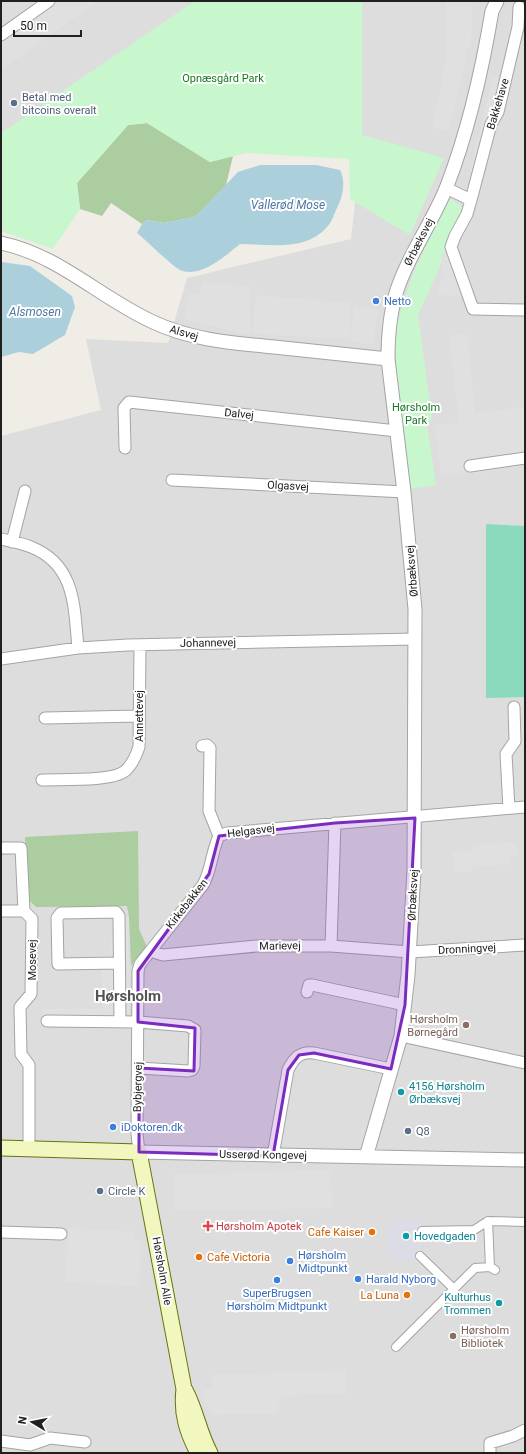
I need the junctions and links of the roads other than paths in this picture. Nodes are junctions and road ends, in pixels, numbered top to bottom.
1 (49, 1) edge
2 (497, 1) edge
3 (519, 7) dead end
4 (1, 35) edge
5 (446, 188) junction
6 (471, 200) junction
7 (1, 243) edge
8 (525, 310) edge
9 (388, 359) junction
10 (397, 432) junction
11 (125, 448) dead end
12 (525, 458) edge
13 (470, 466) dead end
14 (172, 480) dead end
15 (26, 491) dead end
16 (404, 492) junction
17 (6, 540) edge
18 (416, 639) junction
19 (140, 645) junction
20 (78, 648) junction
21 (1, 659) edge
22 (514, 707) dead end
23 (139, 716) junction
24 (45, 718) dead end
25 (202, 746) dead end
26 (42, 780) dead end
27 (525, 807) edge
28 (509, 808) junction
29 (415, 818) junction
30 (335, 823) junction
31 (219, 836) junction
32 (1, 848) edge
33 (1, 911) edge
34 (24, 911) junction
35 (525, 945) edge
36 (331, 946) junction
37 (150, 951) junction
38 (410, 952) junction
39 (119, 963) junction
40 (140, 964) joint
41 (307, 992) dead end
42 (405, 1005) junction
43 (47, 1022) dead end
44 (120, 1022) junction
45 (138, 1022) junction
46 (401, 1036) junction
47 (525, 1063) edge
48 (139, 1068) junction
49 (391, 1069) junction
50 (1, 1148) edge
51 (29, 1149) junction
52 (139, 1152) junction
53 (273, 1156) junction
54 (366, 1156) junction
55 (525, 1160) edge
56 (488, 1220) junction
57 (525, 1222) edge
58 (422, 1231) dead end
59 (1, 1232) edge
60 (62, 1234) dead end
61 (420, 1256) dead end
62 (454, 1289) junction
63 (396, 1347) dead end
64 (184, 1389) junction
65 (525, 1430) edge
66 (1, 1441) edge
67 (85, 1442) dead end
68 (490, 1448) edge
69 (198, 1453) edge
70 (210, 1453) edge

1 - 4 street
2 - 5 street, Ørbæksvej
3 - 6 street, Bakkehave
5 - 6 street
5 - 9 street, Ørbæksvej
6 - 8 street, Bakkehave
7 - 9 street, Alsvej
9 - 10 street, Ørbæksvej
10 - 11 street, Dalvej
10 - 16 street, Ørbæksvej
12 - 13 street
14 - 16 street, Olgasvej
15 - 17 street
16 - 18 street, Ørbæksvej
17 - 20 street
18 - 19 street, Johannevej
18 - 29 street, Ørbæksvej
19 - 20 street, Johannevej
19 - 23 street, Annettevej
20 - 21 street, Johannevej
22 - 28 street
23 - 24 street
23 - 26 street, Annettevej
25 - 31 street, Helgasvej
27 - 28 street, Helgasvej
28 - 29 street, Helgasvej
29 - 30 street, Helgasvej
29 - 38 street, Ørbæksvej
30 - 31 street, Helgasvej
30 - 36 street
31 - 37 street, Kirkebakken
32 - 34 street, Mosevej
33 - 34 street
34 - 51 street, Mosevej
35 - 38 street, Dronningvej
36 - 37 street, Marievej
36 - 38 street, Marievej
37 - 40 street, Kirkebakken
38 - 42 street, Ørbæksvej
39 - 39 street
39 - 44 street
40 - 45 street, Bybjergvej
41 - 42 street
42 - 46 street, Ørbæksvej
43 - 44 street
44 - 45 street
45 - 48 street, Bybjergvej
45 - 48 street
46 - 47 street
46 - 49 street, Ørbæksvej
48 - 52 street, Bybjergvej
49 - 53 street
49 - 54 street, Ørbæksvej
50 - 51 main road, Usserød Kongevej
51 - 52 main road, Usserød Kongevej
52 - 53 street, Usserød Kongevej
52 - 64 main road, Hørsholm Alle
53 - 54 street, Usserød Kongevej
54 - 55 street, Usserød Kongevej
56 - 57 street
56 - 58 street
56 - 62 street
59 - 60 street
61 - 62 street
62 - 63 street
64 - 69 main road, Hørsholm Alle
64 - 70 main road, Hørsholm Alle
65 - 68 street
66 - 67 street

